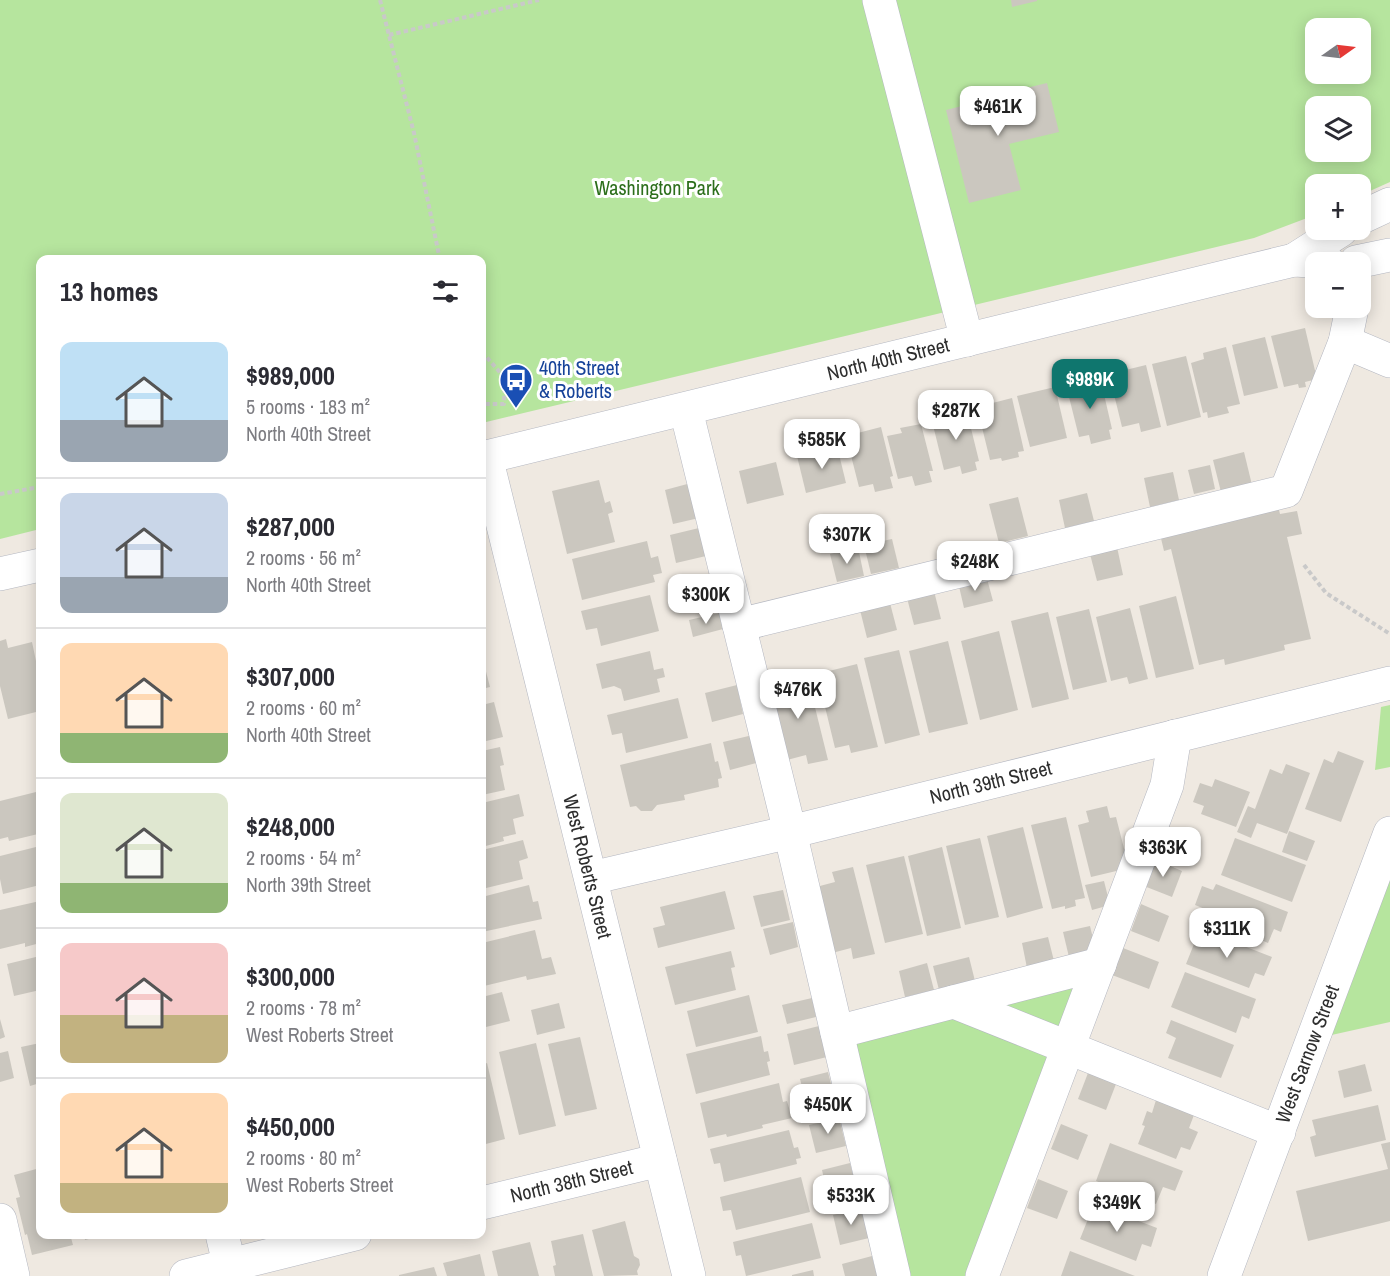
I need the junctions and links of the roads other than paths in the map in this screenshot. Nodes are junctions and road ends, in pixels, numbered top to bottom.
1 (879, 0) edge
2 (1390, 204) edge
3 (1371, 213) edge
4 (1325, 240) edge
5 (1390, 255) edge
6 (1371, 259) edge
7 (1294, 260) junction
8 (1305, 261) edge
9 (1350, 318) edge
10 (967, 340) junction
11 (1345, 342) junction
12 (1390, 361) edge
13 (686, 410) junction
14 (486, 457) edge
15 (486, 465) edge
16 (36, 566) edge
17 (0, 574) edge
18 (739, 625) junction
19 (1390, 683) edge
20 (1175, 736) junction
21 (790, 832) junction
22 (1390, 833) edge
23 (591, 878) junction
24 (1100, 964) junction
25 (954, 1002) junction
26 (837, 1032) junction
27 (1068, 1047) junction
28 (1279, 1132) junction
29 (660, 1160) junction
30 (486, 1202) edge
31 (0, 1220) edge
32 (223, 1239) edge
33 (338, 1239) edge
34 (231, 1271) edge
35 (13, 1276) edge
36 (186, 1276) edge
37 (688, 1276) edge
38 (894, 1276) edge
39 (982, 1276) edge
40 (1224, 1276) edge

1 - 10 street
2 - 3 street
4 - 7 street, North 40th Street
5 - 6 street
7 - 8 street, North 40th Street
7 - 10 street, North 40th Street
9 - 11 street
10 - 13 street, North 40th Street
11 - 12 street
11 - 18 street
13 - 14 street, North 40th Street
13 - 18 street
15 - 23 street, West Roberts Street
16 - 17 street
18 - 21 street
19 - 20 street, North 39th Street
20 - 21 street, North 39th Street
20 - 24 street
21 - 23 street, North 39th Street
21 - 26 street
22 - 28 street, West Sarnow Street
23 - 29 street, West Roberts Street
24 - 25 street
24 - 27 street
25 - 26 street
25 - 27 street
26 - 38 street
27 - 28 street
27 - 39 street
28 - 40 street, West Sarnow Street
29 - 30 street, North 38th Street
29 - 37 street, West Roberts Street
31 - 35 street
32 - 34 street
33 - 34 street
34 - 36 street

